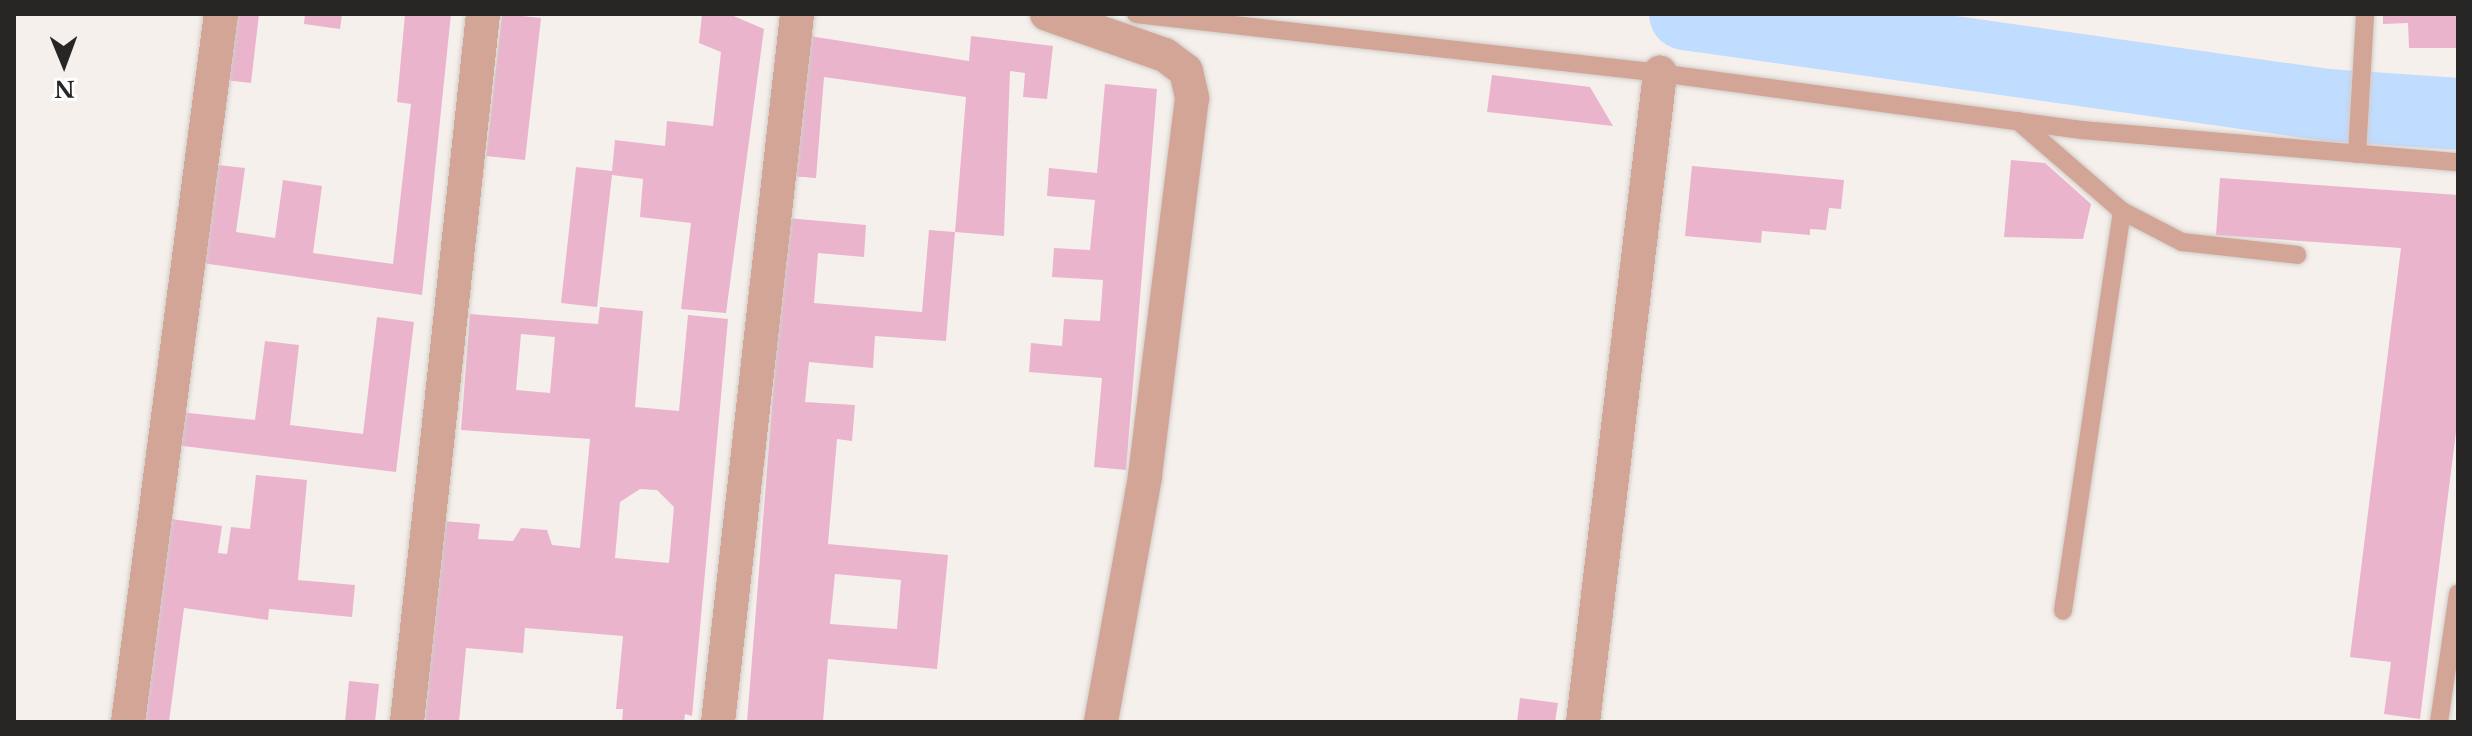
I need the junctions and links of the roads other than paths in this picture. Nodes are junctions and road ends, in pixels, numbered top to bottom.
1 (221, 14) edge
2 (483, 14) edge
3 (797, 14) edge
4 (1047, 14) edge
5 (1136, 14) edge
6 (2365, 14) edge
7 (1660, 73) junction
8 (2018, 121) junction
9 (2357, 146) junction
10 (2458, 162) edge
11 (2122, 211) junction
12 (2297, 255) dead end
13 (2458, 593) edge
14 (2063, 611) dead end
15 (128, 722) edge
16 (407, 722) edge
17 (718, 722) edge
18 (1101, 722) edge
19 (1583, 722) edge
20 (2439, 722) edge

1 - 15 street
2 - 16 street
3 - 17 street
4 - 18 street
5 - 7 lane
6 - 9 lane
7 - 8 lane
7 - 19 street
8 - 9 lane
8 - 11 lane
9 - 10 lane
11 - 12 lane
11 - 14 lane
13 - 20 lane

